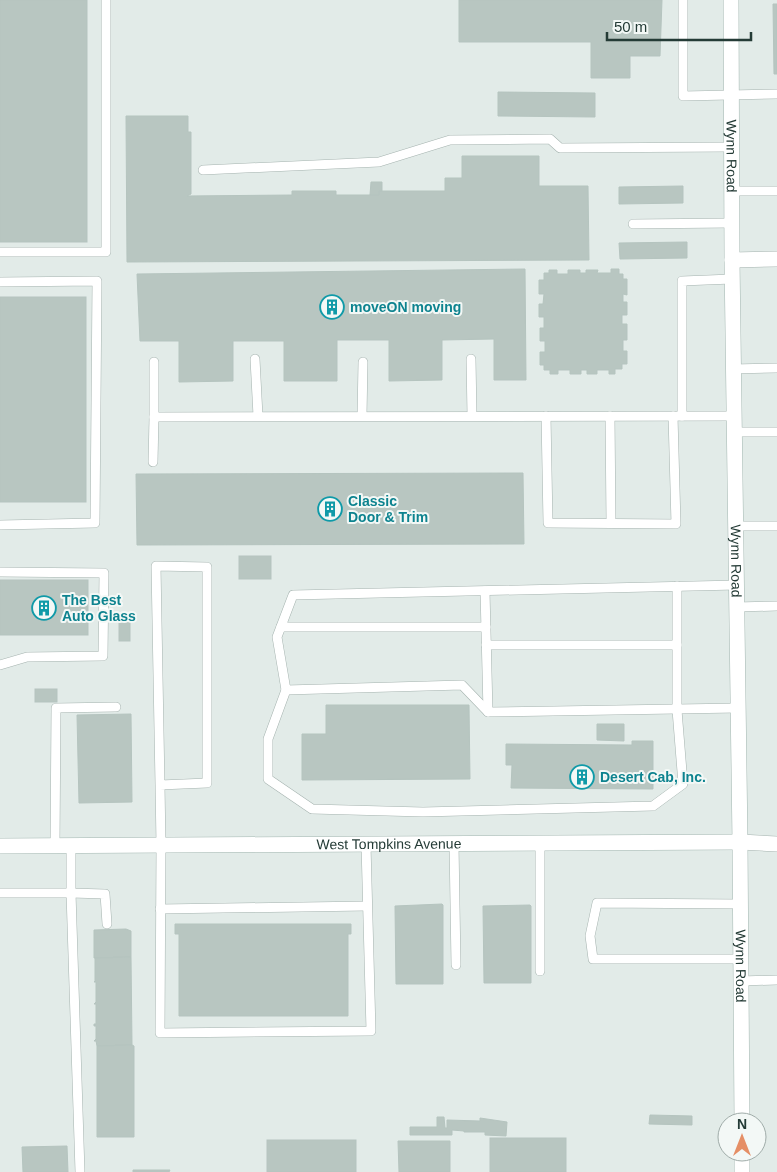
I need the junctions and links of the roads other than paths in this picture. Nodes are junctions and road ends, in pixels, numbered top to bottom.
1 (106, 0) edge
2 (682, 0) edge
3 (731, 0) edge
4 (777, 94) edge
5 (732, 95) junction
6 (731, 147) junction
7 (203, 170) dead end
8 (731, 191) junction
9 (777, 191) edge
10 (731, 223) junction
11 (633, 224) dead end
12 (0, 252) edge
13 (732, 260) junction
14 (777, 260) edge
15 (732, 279) junction
16 (0, 282) edge
17 (255, 359) dead end
18 (471, 359) dead end
19 (154, 362) dead end
20 (363, 362) dead end
21 (777, 368) edge
22 (733, 369) junction
23 (154, 416) junction
24 (258, 416) junction
25 (362, 416) junction
26 (472, 416) junction
27 (546, 416) junction
28 (610, 416) junction
29 (677, 416) junction
30 (734, 416) junction
31 (734, 432) junction
32 (777, 432) edge
33 (153, 462) dead end
34 (611, 523) junction
35 (0, 525) edge
36 (736, 526) junction
37 (777, 526) edge
38 (0, 572) edge
39 (736, 585) junction
40 (677, 586) junction
41 (485, 591) junction
42 (777, 606) edge
43 (737, 607) junction
44 (281, 627) junction
45 (486, 627) junction
46 (486, 645) junction
47 (677, 645) junction
48 (0, 665) edge
49 (286, 690) junction
50 (116, 707) dead end
51 (738, 708) junction
52 (677, 710) junction
53 (488, 712) junction
54 (160, 785) junction
55 (740, 842) junction
56 (540, 843) junction
57 (366, 844) junction
58 (454, 844) junction
59 (777, 844) edge
60 (0, 846) edge
61 (55, 846) junction
62 (71, 846) junction
63 (161, 846) junction
64 (0, 893) edge
65 (71, 893) junction
66 (740, 904) junction
67 (368, 906) junction
68 (160, 909) junction
69 (107, 924) dead end
70 (741, 960) junction
71 (456, 965) dead end
72 (540, 971) dead end
73 (777, 980) edge
74 (741, 982) junction
75 (742, 1112) edge
76 (80, 1172) edge

1 - 12 lane
2 - 5 lane
3 - 5 street, Wynn Road
4 - 5 lane
5 - 6 street, Wynn Road
6 - 7 lane
6 - 8 street, Wynn Road
8 - 9 lane
8 - 10 street, Wynn Road
10 - 11 lane
10 - 13 street, Wynn Road
13 - 14 street
13 - 15 street, Wynn Road
15 - 22 street, Wynn Road
15 - 29 lane
16 - 35 lane
17 - 24 lane
18 - 26 lane
19 - 23 lane
20 - 25 lane
21 - 22 lane
22 - 30 street, Wynn Road
23 - 24 lane
23 - 33 lane
24 - 25 lane
25 - 26 lane
26 - 27 lane
27 - 28 lane
27 - 34 lane
28 - 29 lane
28 - 34 lane
29 - 30 lane
29 - 34 lane
30 - 31 street, Wynn Road
31 - 32 lane
31 - 36 street, Wynn Road
36 - 37 lane
36 - 39 street, Wynn Road
38 - 48 lane
39 - 40 lane
39 - 43 street, Wynn Road
40 - 41 lane
40 - 47 lane
41 - 44 lane
41 - 45 lane
42 - 43 lane
43 - 51 street, Wynn Road
44 - 45 lane
44 - 49 lane
45 - 46 lane
46 - 47 lane
46 - 53 lane
47 - 52 lane
49 - 52 lane
49 - 53 lane
50 - 61 lane
51 - 52 lane
51 - 55 street, Wynn Road
52 - 53 lane
54 - 54 lane
54 - 63 lane
55 - 56 street, West Tompkins Avenue
55 - 59 street, West Tompkins Avenue
55 - 66 street, Wynn Road
56 - 58 street, West Tompkins Avenue
56 - 72 lane
57 - 58 street, West Tompkins Avenue
57 - 63 street, West Tompkins Avenue
57 - 67 lane
58 - 71 lane
60 - 61 street, West Tompkins Avenue
61 - 62 street, West Tompkins Avenue
62 - 63 street, West Tompkins Avenue
62 - 65 lane
63 - 68 lane
64 - 65 lane
65 - 69 lane
65 - 76 lane
66 - 70 street, Wynn Road
66 - 70 lane
67 - 68 lane
67 - 68 lane
70 - 74 street, Wynn Road
73 - 74 lane
74 - 75 street, Wynn Road

